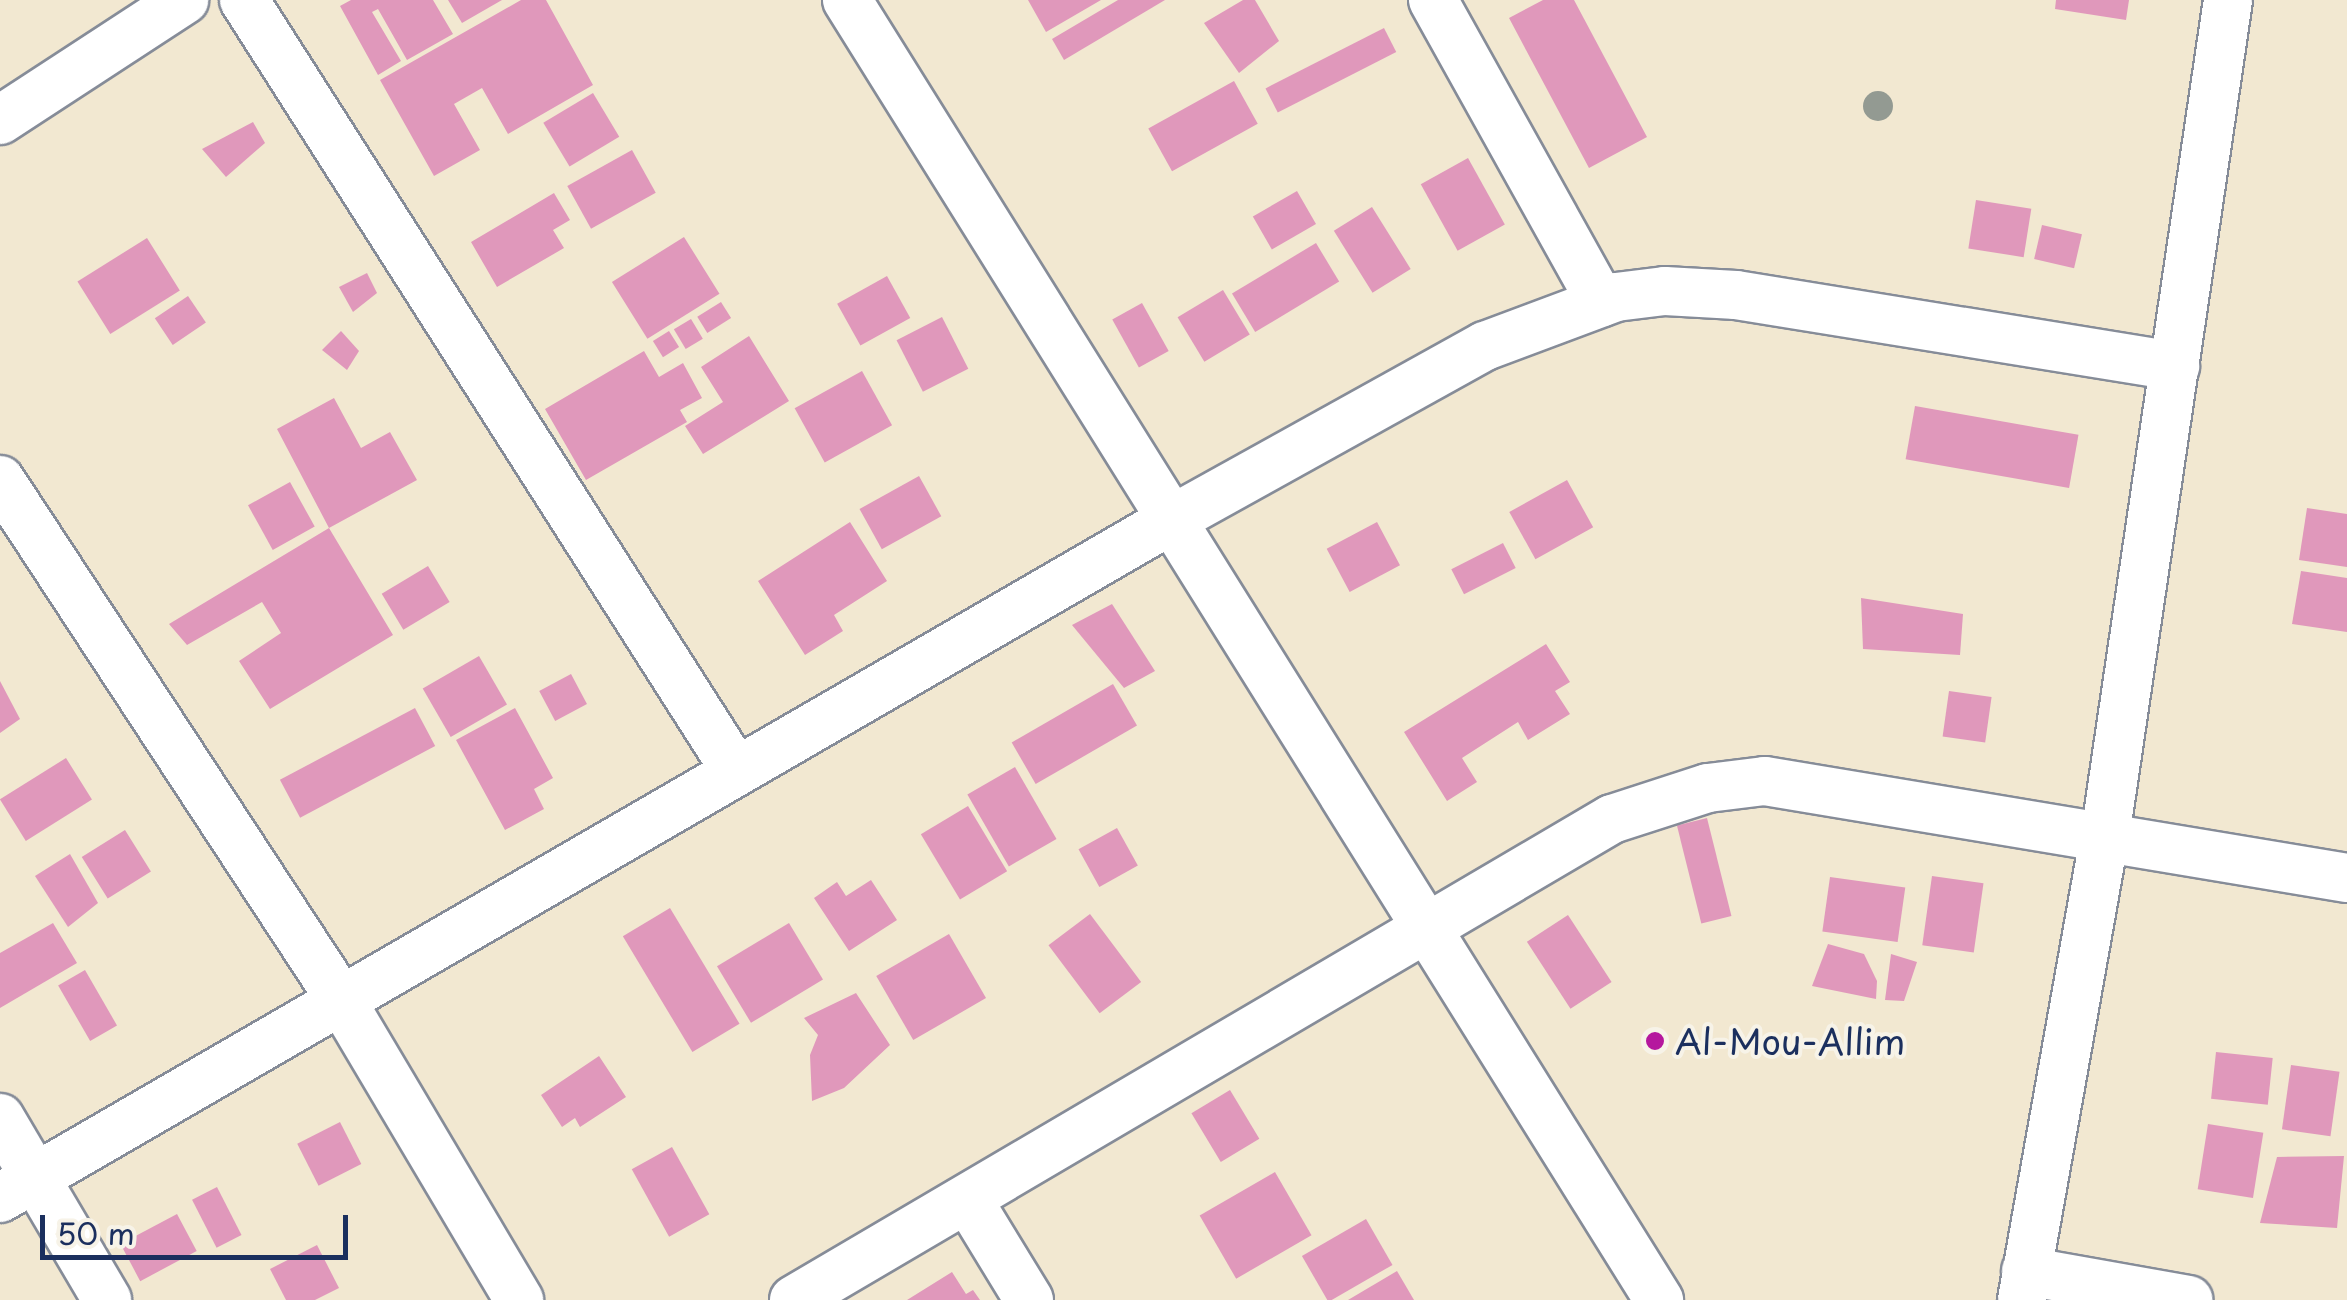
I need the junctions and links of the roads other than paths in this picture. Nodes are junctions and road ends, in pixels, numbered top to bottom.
1 (184, 0) edge
2 (244, 0) edge
3 (847, 0) edge
4 (1433, 0) edge
5 (2228, 0) edge
6 (0, 120) edge
7 (1601, 302) junction
8 (2175, 366) junction
9 (0, 480) edge
10 (1171, 520) junction
11 (736, 771) junction
12 (2105, 836) junction
13 (2347, 878) edge
14 (1429, 932) junction
15 (340, 1000) junction
16 (0, 1118) edge
17 (19, 1187) edge
18 (968, 1200) junction
19 (2024, 1286) edge
20 (107, 1300) edge
21 (519, 1300) edge
22 (794, 1300) edge
23 (1029, 1300) edge
24 (1659, 1300) edge
25 (2188, 1300) edge

1 - 6 street
2 - 11 street
3 - 10 street
4 - 7 street
5 - 8 street
7 - 8 street
7 - 10 street
8 - 12 street
9 - 15 street
10 - 11 street
10 - 14 street
11 - 15 street
12 - 13 street
12 - 14 street
12 - 19 street
14 - 18 street
14 - 24 street
15 - 17 street
15 - 21 street
16 - 17 street
17 - 20 street
18 - 22 street
18 - 23 street
19 - 25 street

